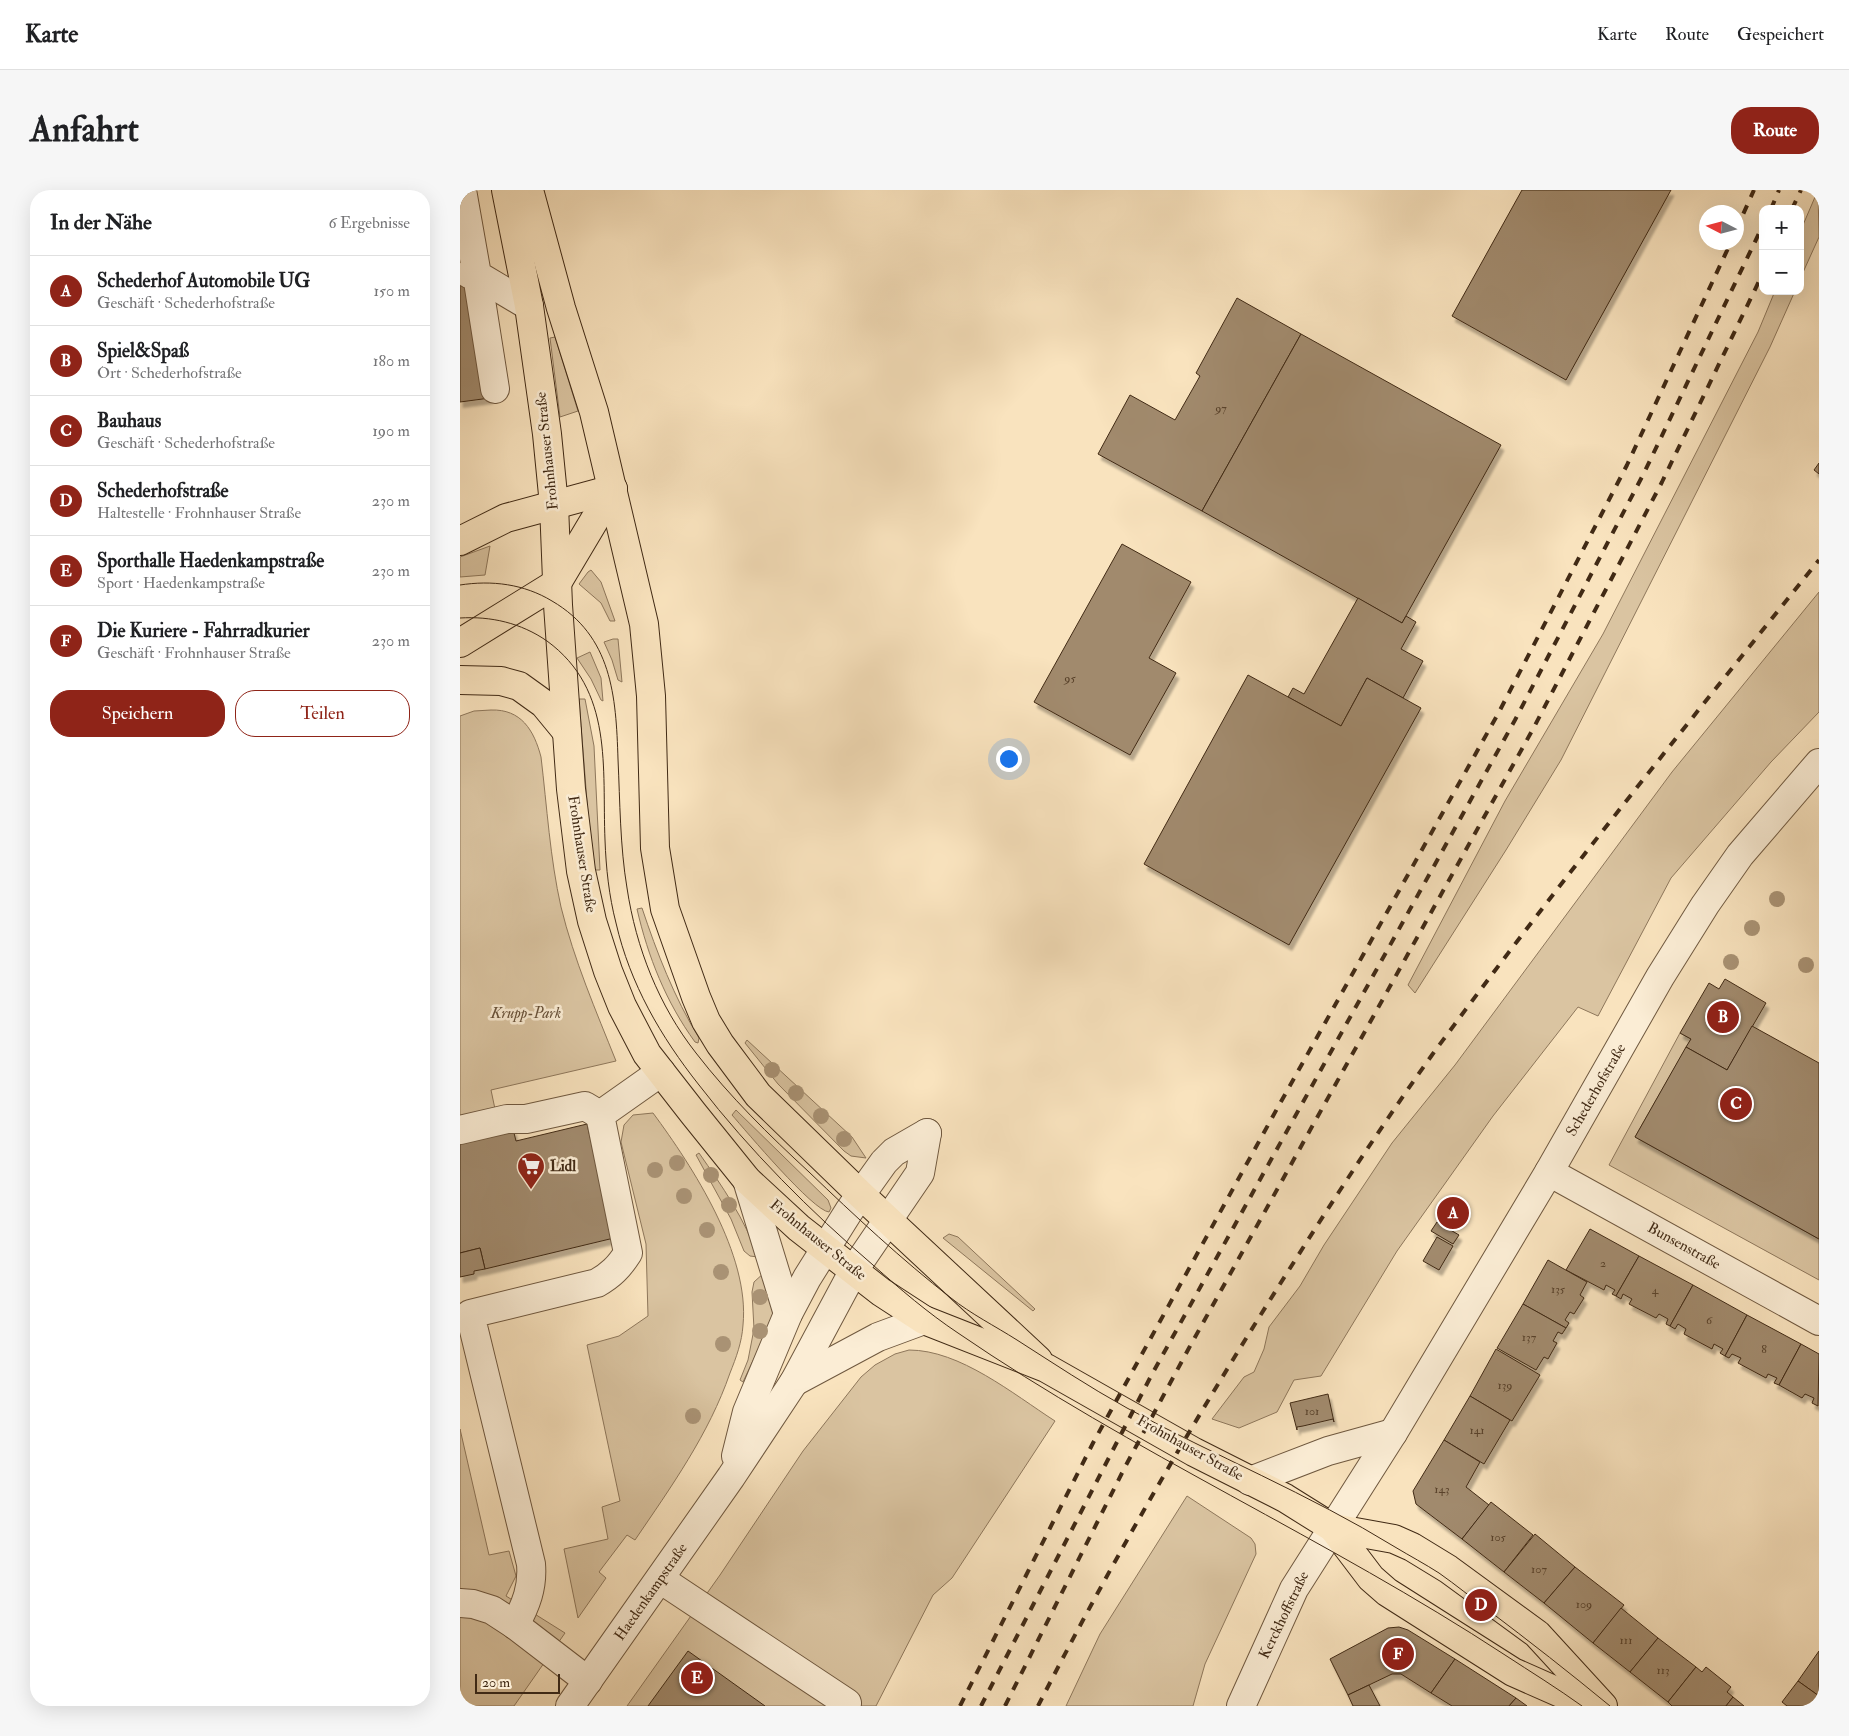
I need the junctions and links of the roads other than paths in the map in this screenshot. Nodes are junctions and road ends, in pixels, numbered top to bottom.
1 (462, 190) edge
2 (506, 190) edge
3 (529, 190) edge
4 (473, 275) junction
5 (529, 306) junction
6 (495, 389) dead end
7 (613, 489) junction
8 (554, 505) junction
9 (460, 541) edge
10 (557, 583) junction
11 (460, 643) edge
12 (460, 680) edge
13 (566, 732) junction
14 (1819, 763) edge
15 (661, 1072) junction
16 (600, 1115) junction
17 (460, 1130) edge
18 (1549, 1172) junction
19 (747, 1180) junction
20 (860, 1195) junction
21 (888, 1221) junction
22 (826, 1248) junction
23 (854, 1270) junction
24 (788, 1314) junction
25 (924, 1320) junction
26 (1819, 1321) edge
27 (1046, 1368) junction
28 (794, 1382) junction
29 (1393, 1433) junction
30 (731, 1477) junction
31 (1250, 1481) junction
32 (1333, 1528) junction
33 (660, 1579) junction
34 (460, 1604) edge
35 (515, 1625) junction
36 (588, 1681) junction
37 (847, 1704) dead end
38 (570, 1706) edge
39 (1241, 1706) edge
40 (1590, 1706) edge
41 (1602, 1706) edge

1 - 4 street
2 - 5 main road, Frohnhauser Straße
3 - 7 main road, Frohnhauser Straße
4 - 5 street
4 - 6 street
5 - 8 main road, Frohnhauser Straße
7 - 8 main road
7 - 10 main road
7 - 20 main road, Frohnhauser Straße
8 - 9 main road
8 - 10 main road, Frohnhauser Straße
10 - 11 main road
10 - 13 main road, Frohnhauser Straße
12 - 13 main road
13 - 15 main road, Frohnhauser Straße
14 - 18 street, Schederhofstraße
15 - 16 street
15 - 19 main road, Frohnhauser Straße
16 - 17 street
16 - 35 street
18 - 26 street, Bunsenstraße
18 - 29 street, Schederhofstraße
19 - 22 main road, Frohnhauser Straße
19 - 24 street
20 - 21 main road, Frohnhauser Straße
20 - 21 street
20 - 22 street, Haedenkampstraße
21 - 23 street, Haedenkampstraße
21 - 27 main road, Frohnhauser Straße
22 - 23 main road, Frohnhauser Straße
22 - 24 street, Haedenkampstraße
23 - 25 main road, Frohnhauser Straße
23 - 28 street, Haedenkampstraße
24 - 30 street, Haedenkampstraße
25 - 27 main road, Frohnhauser Straße
25 - 28 street, Haedenkampstraße
27 - 31 main road, Frohnhauser Straße
28 - 30 street, Haedenkampstraße
29 - 31 street
29 - 32 street, Schederhofstraße
30 - 33 street, Haedenkampstraße
31 - 32 main road, Frohnhauser Straße
32 - 39 street, Kerckhoffstraße
32 - 40 main road, Frohnhauser Straße
32 - 41 main road, Frohnhauser Straße
33 - 36 street, Haedenkampstraße
33 - 37 street
34 - 35 street
35 - 36 street
36 - 38 street, Haedenkampstraße

